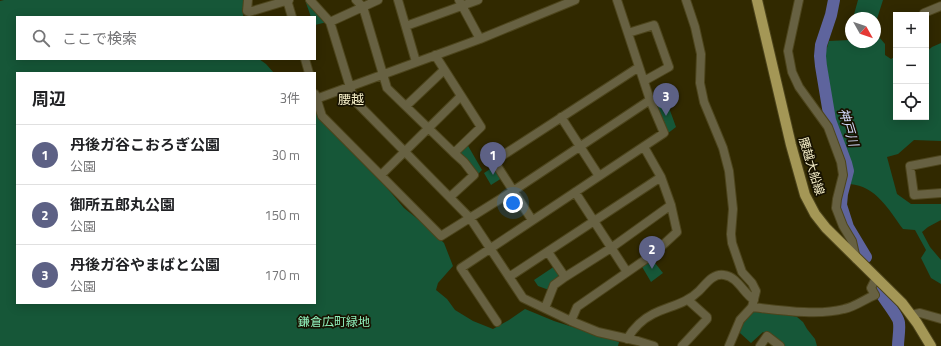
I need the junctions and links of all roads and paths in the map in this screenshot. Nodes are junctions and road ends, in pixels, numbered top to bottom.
1 (248, 0) edge
2 (287, 0) edge
3 (310, 0) edge
4 (356, 0) edge
5 (378, 0) edge
6 (398, 0) edge
7 (478, 0) edge
8 (575, 0) edge
9 (617, 0) edge
10 (686, 0) edge
11 (757, 0) edge
12 (799, 0) edge
13 (461, 3) edge
14 (363, 6) junction
15 (941, 6) edge
16 (926, 12) edge
17 (292, 16) edge
18 (330, 22) junction
19 (406, 26) junction
20 (628, 33) junction
21 (480, 38) junction
22 (435, 55) junction
23 (305, 60) edge
24 (416, 62) junction
25 (639, 67) junction
26 (444, 70) junction
27 (309, 72) edge
28 (384, 74) junction
29 (644, 81) junction
30 (350, 87) junction
31 (316, 96) edge
32 (461, 96) junction
33 (650, 100) junction
34 (406, 106) junction
35 (561, 117) junction
36 (428, 128) junction
37 (644, 146) junction
38 (579, 147) junction
39 (405, 151) junction
40 (454, 153) junction
41 (941, 160) edge
42 (381, 175) junction
43 (599, 176) junction
44 (661, 178) junction
45 (512, 191) junction
46 (575, 192) junction
47 (941, 193) edge
48 (450, 197) junction
49 (671, 205) junction
50 (470, 218) junction
51 (532, 220) junction
52 (594, 222) junction
53 (611, 248) junction
54 (490, 249) junction
55 (548, 252) junction
56 (856, 259) junction
57 (627, 272) junction
58 (510, 277) junction
59 (565, 277) junction
60 (876, 278) junction
61 (688, 300) junction
62 (753, 303) junction
63 (545, 308) junction
64 (911, 315) junction
65 (941, 319) edge
66 (571, 321) junction
67 (497, 322) dead end
68 (629, 342) edge
69 (654, 346) edge
70 (682, 346) edge
71 (729, 346) edge
72 (760, 346) edge
73 (780, 346) edge
74 (931, 346) edge

1 - 2 street
2 - 17 street
3 - 18 street
4 - 14 street
5 - 14 street
6 - 19 street
7 - 13 street
8 - 21 street
9 - 20 street
10 - 62 street
11 - 56 main road, 腰越大船線
12 - 56 street
13 - 19 street
13 - 21 street
14 - 18 street
14 - 28 street
15 - 16 street
18 - 30 street
19 - 24 street
20 - 25 street
20 - 29 street
21 - 22 street
22 - 24 street
22 - 26 street
23 - 27 street
24 - 28 street
25 - 29 street
25 - 35 street
26 - 32 street
26 - 34 street
28 - 30 street
28 - 34 street
29 - 33 street
30 - 31 street
30 - 39 street
31 - 42 street
32 - 36 street
32 - 40 street
33 - 37 street
33 - 38 street
34 - 36 street
35 - 38 street
35 - 45 street
36 - 39 street
36 - 40 street
37 - 43 street
37 - 44 street
38 - 43 street
38 - 45 street
39 - 42 street
39 - 48 street
40 - 48 street
41 - 47 street
42 - 50 street
43 - 46 street
44 - 49 street
44 - 52 street
45 - 50 street
45 - 51 street
46 - 51 street
46 - 52 street
48 - 50 street
49 - 53 street
49 - 57 street
50 - 54 street
51 - 54 street
52 - 53 street
52 - 55 street
53 - 57 street
53 - 59 street
54 - 58 street
54 - 67 street
55 - 58 street
55 - 59 street
56 - 60 main road, 腰越大船線
57 - 66 street
58 - 63 street
59 - 63 street
60 - 62 street
60 - 64 main road, 腰越大船線
61 - 62 street
61 - 68 street
61 - 70 street
62 - 71 street
63 - 66 street
64 - 65 street
64 - 74 main road, 腰越大船線
66 - 68 street
68 - 69 street
72 - 73 street

